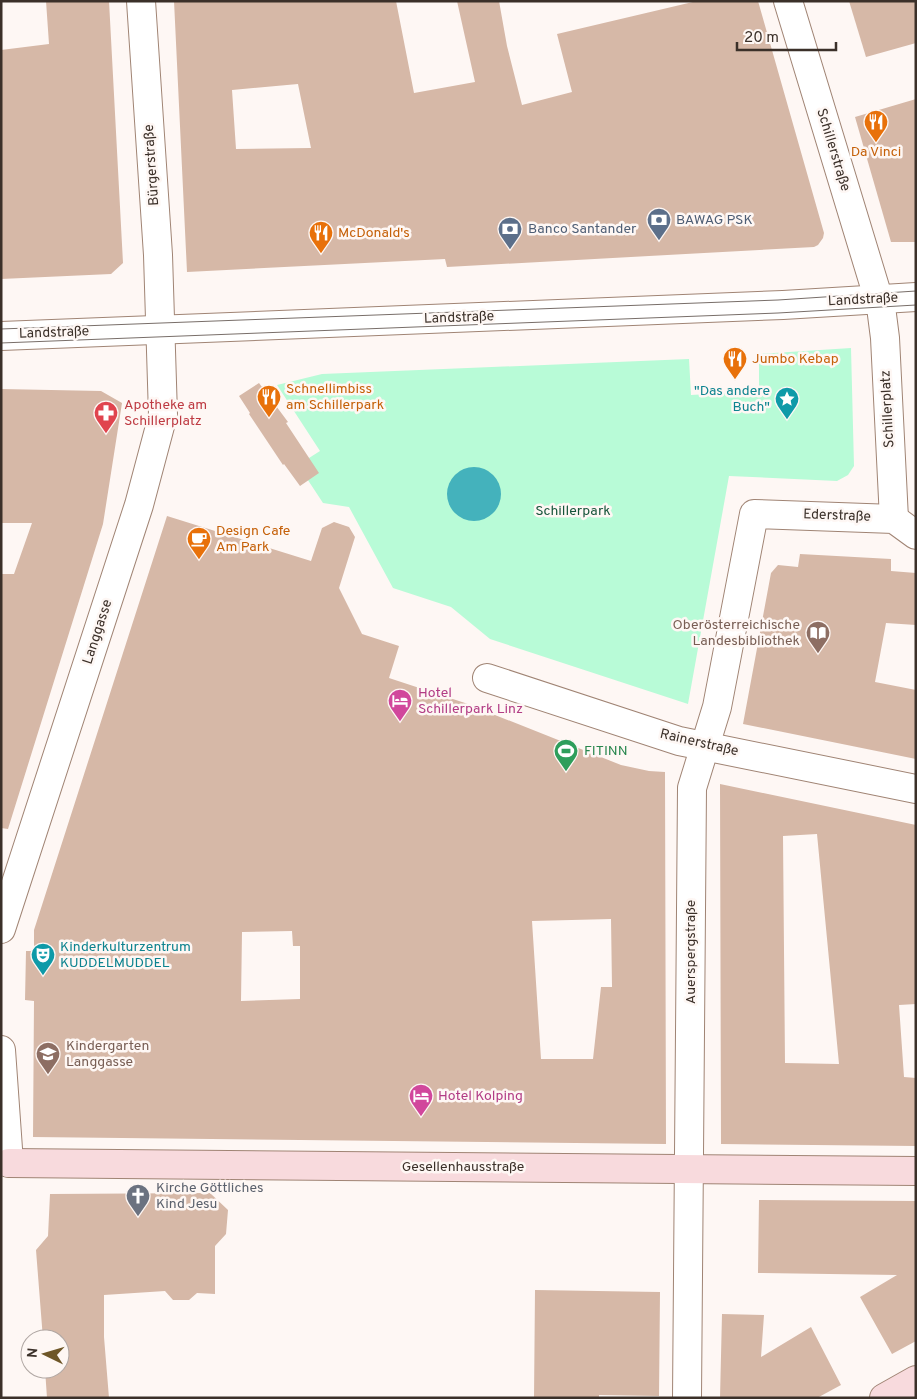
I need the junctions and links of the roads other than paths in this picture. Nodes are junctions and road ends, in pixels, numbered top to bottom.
1 (141, 1) edge
2 (788, 1) edge
3 (916, 298) edge
4 (878, 300) junction
5 (160, 329) junction
6 (1, 336) edge
7 (754, 514) joint
8 (894, 519) junction
9 (916, 535) edge
10 (487, 678) dead end
11 (705, 746) junction
12 (916, 789) edge
13 (1, 930) edge
14 (1, 1050) edge
15 (690, 1169) junction
16 (916, 1171) edge
17 (916, 1380) edge
18 (687, 1398) edge
19 (884, 1398) edge

1 - 5 street, Bürgerstraße
2 - 4 street, Schillerstraße
3 - 4 street, Landstraße
4 - 5 street, Landstraße
4 - 8 street, Schillerplatz
5 - 6 street, Landstraße
5 - 13 street, Langgasse
7 - 8 street, Ederstraße
7 - 11 street, Auerspergstraße
8 - 9 street
10 - 11 street, Rainerstraße
11 - 12 street, Rainerstraße
11 - 15 street, Auerspergstraße
14 - 15 street, Gesellenhausstraße
15 - 16 street, Gesellenhausstraße
15 - 18 street, Auerspergstraße
17 - 19 street

